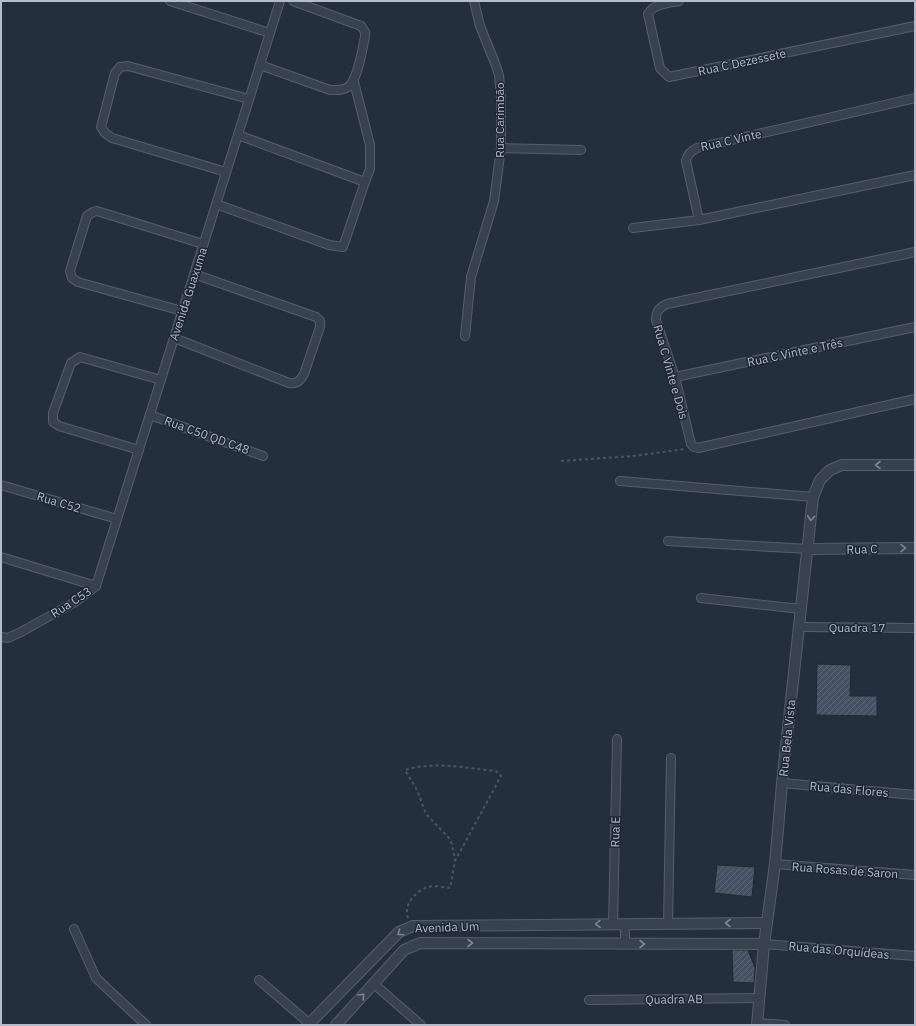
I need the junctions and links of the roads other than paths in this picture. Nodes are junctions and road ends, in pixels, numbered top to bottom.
1 (170, 1) edge
2 (280, 1) edge
3 (292, 1) edge
4 (474, 1) edge
5 (679, 1) edge
6 (915, 26) edge
7 (270, 33) junction
8 (260, 65) junction
9 (354, 82) junction
10 (915, 98) edge
11 (249, 99) junction
12 (238, 135) junction
13 (501, 148) junction
14 (581, 150) dead end
15 (226, 172) junction
16 (915, 175) edge
17 (365, 182) junction
18 (216, 204) junction
19 (699, 220) junction
20 (633, 228) dead end
21 (204, 244) junction
22 (915, 252) edge
23 (194, 274) junction
24 (182, 311) junction
25 (915, 327) edge
26 (465, 336) dead end
27 (174, 338) junction
28 (674, 377) junction
29 (161, 380) junction
30 (915, 399) edge
31 (150, 415) junction
32 (139, 450) junction
33 (263, 456) dead end
34 (915, 464) edge
35 (620, 481) dead end
36 (1, 485) edge
37 (813, 497) junction
38 (117, 519) junction
39 (668, 541) dead end
40 (915, 548) edge
41 (808, 549) junction
42 (1, 557) edge
43 (96, 586) junction
44 (701, 598) dead end
45 (801, 609) junction
46 (799, 627) junction
47 (915, 628) edge
48 (1, 637) edge
49 (617, 739) dead end
50 (671, 758) dead end
51 (782, 783) junction
52 (915, 795) edge
53 (775, 864) junction
54 (915, 875) edge
55 (767, 923) junction
56 (613, 924) junction
57 (625, 924) junction
58 (668, 924) junction
59 (74, 929) dead end
60 (625, 944) junction
61 (744, 944) junction
62 (764, 944) junction
63 (915, 956) edge
64 (763, 958) junction
65 (259, 980) dead end
66 (374, 984) junction
67 (759, 998) junction
68 (589, 1000) dead end
69 (757, 1024) edge
70 (146, 1025) edge
71 (310, 1025) edge
72 (336, 1025) edge
73 (421, 1025) edge
74 (785, 1025) edge

1 - 7 street
2 - 7 street, Avenida Guaxuma
3 - 9 street
4 - 13 street, Rua Carimbão
5 - 6 street, Rua C Dezessete
7 - 8 street, Avenida Guaxuma
8 - 9 street
8 - 11 street, Avenida Guaxuma
9 - 17 street
10 - 19 street, Rua C Vinte
11 - 12 street, Avenida Guaxuma
11 - 15 street
12 - 15 street, Avenida Guaxuma
12 - 17 street
13 - 14 street
13 - 26 street, Rua Carimbão
15 - 18 street, Avenida Guaxuma
16 - 19 street
17 - 18 street
18 - 21 street, Avenida Guaxuma
19 - 20 street
21 - 23 street, Avenida Guaxuma
21 - 24 street
22 - 28 street, Rua C Vinte e Dois
23 - 24 street, Avenida Guaxuma
23 - 27 street
24 - 27 street, Avenida Guaxuma
25 - 28 street, Rua C Vinte e Três
27 - 29 street, Avenida Guaxuma
28 - 30 street, Rua C Vinte e Dois
29 - 31 street, Avenida Guaxuma
29 - 32 street
31 - 32 street, Avenida Guaxuma
31 - 33 street, Rua C50 QD C48
32 - 38 street, Avenida Guaxuma
34 -> 37 street, Rua Bela Vista
35 - 37 street
36 - 38 street, Rua C52
37 -> 41 street, Rua Bela Vista
38 - 43 street, Avenida Guaxuma
39 - 41 street
41 -> 40 street, Rua C
41 - 45 street, Rua Bela Vista
42 - 43 street, Rua C53
43 - 48 street, Rua C53
44 - 45 street
45 - 46 street, Rua Bela Vista
46 - 47 street, Quadra 17
46 - 51 street, Rua Bela Vista
49 - 56 street, Rua E
50 - 58 street
51 - 52 street, Rua das Flores
51 - 53 street, Rua Bela Vista
53 - 54 street, Rua Rosas de Saron
53 - 55 street, Rua Bela Vista
55 -> 58 street, Avenida Um
55 - 62 street, Rua Bela Vista
56 - 57 street, Avenida Um
56 -> 71 street, Avenida Um
57 - 58 street, Avenida Um
57 - 60 street
59 - 70 street
60 -> 61 street, Avenida Um
66 -> 60 street, Avenida Um
61 - 62 street, Avenida Um
61 - 64 street
62 - 63 street, Rua das Orquídeas
62 - 64 street, Rua Bela Vista
64 - 67 street, Rua Bela Vista
65 - 71 street
72 -> 66 street, Avenida Um
66 - 73 street
67 - 68 street, Quadra AB
67 - 69 street, Rua Bela Vista
69 - 74 street

